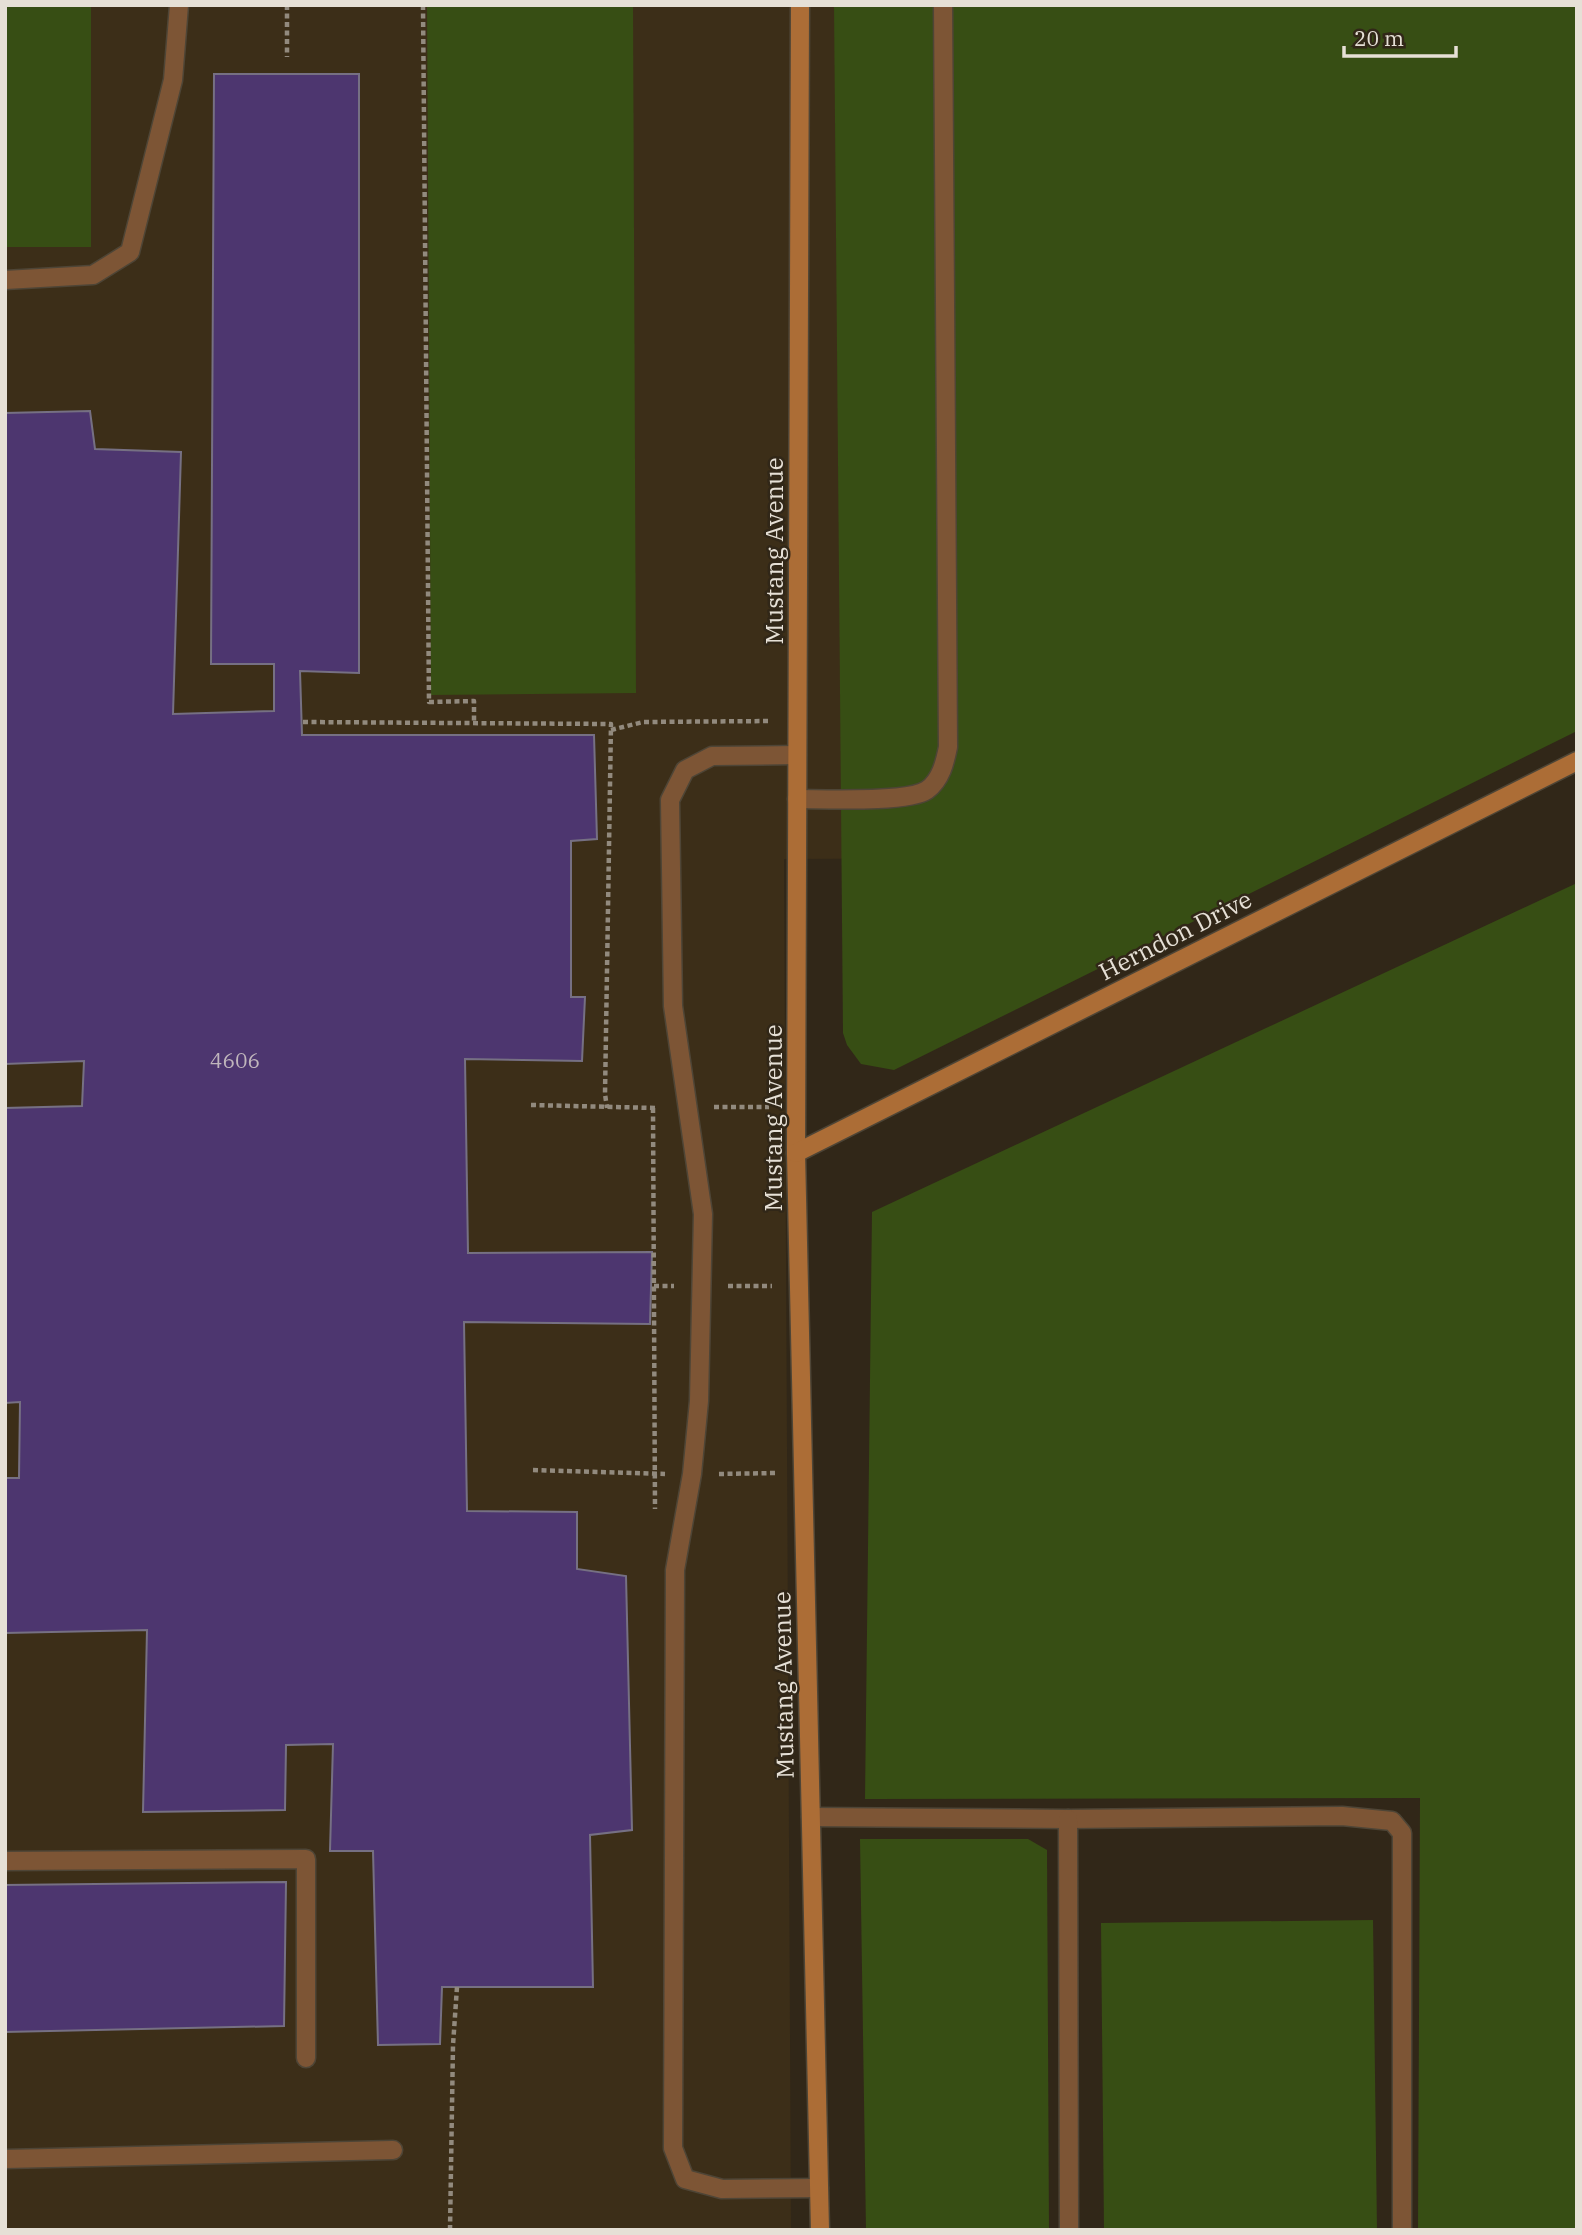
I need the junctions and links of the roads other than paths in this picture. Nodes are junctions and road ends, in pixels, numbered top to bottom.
1 (179, 5) edge
2 (800, 5) edge
3 (943, 5) edge
4 (5, 280) edge
5 (797, 755) junction
6 (1577, 761) edge
7 (797, 799) junction
8 (796, 1153) junction
9 (811, 1817) junction
10 (1068, 1819) junction
11 (5, 1861) edge
12 (306, 2058) dead end
13 (393, 2150) dead end
14 (5, 2159) edge
15 (820, 2188) junction
16 (820, 2230) edge
17 (1069, 2230) edge
18 (1402, 2230) edge

1 - 4 lane
2 - 5 street, Mustang Avenue
3 - 7 lane
5 - 7 street, Mustang Avenue
5 - 15 lane
6 - 8 street, Herndon Drive
7 - 8 street, Mustang Avenue
8 - 9 street, Mustang Avenue
9 - 10 lane
9 - 15 street, Mustang Avenue
10 - 17 lane
10 - 18 lane
11 - 12 lane
13 - 14 lane
15 - 16 street, Mustang Avenue

